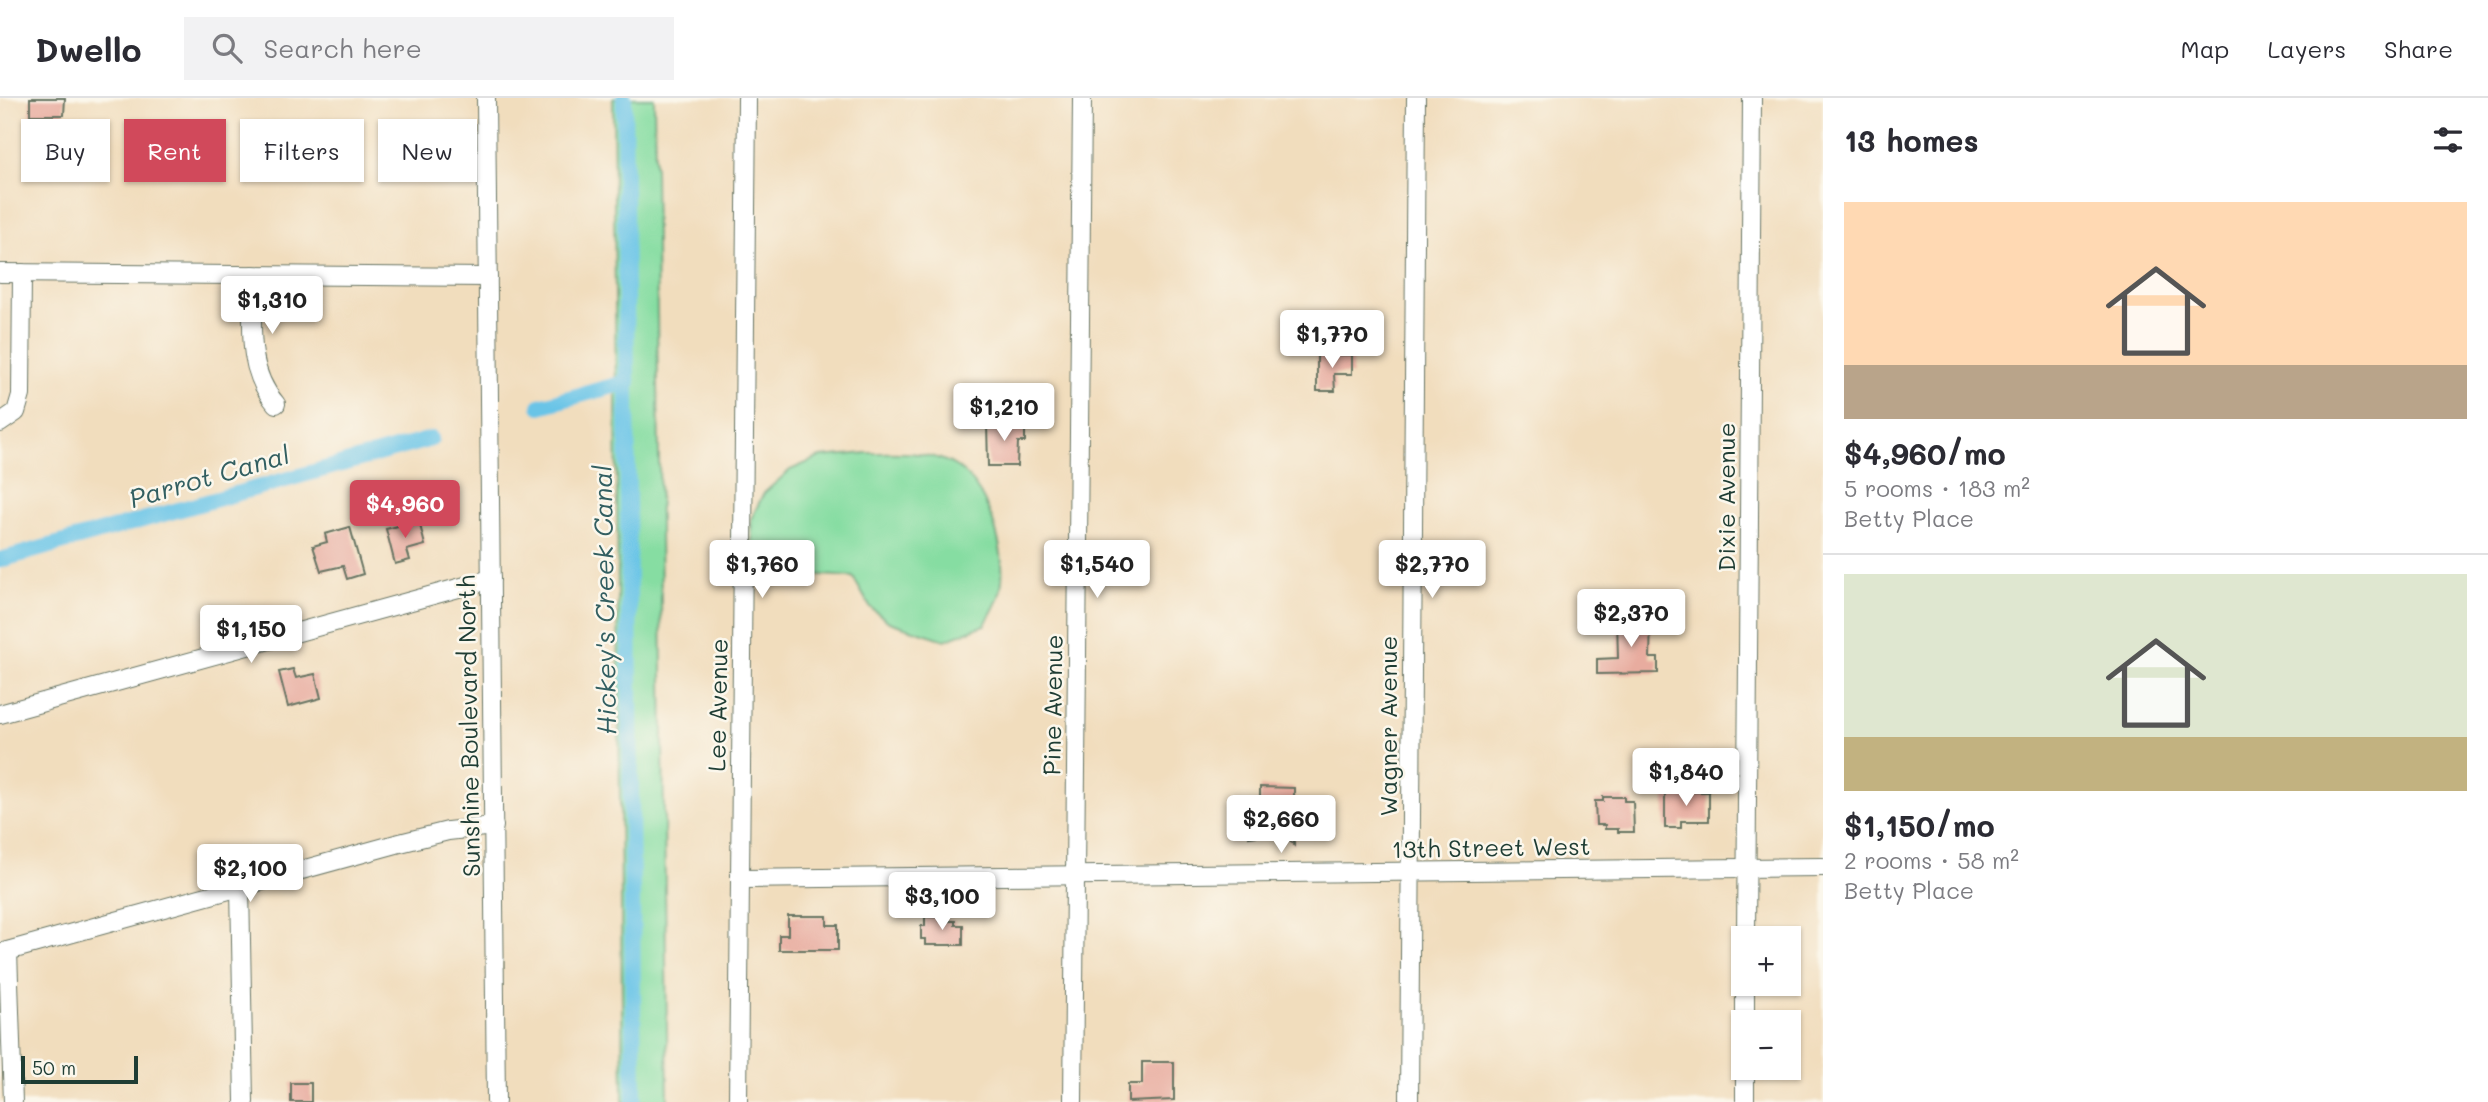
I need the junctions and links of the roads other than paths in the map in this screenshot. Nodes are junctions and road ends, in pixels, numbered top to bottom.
1 (486, 98) edge
2 (747, 98) edge
3 (1082, 98) edge
4 (1416, 98) edge
5 (1752, 98) edge
6 (0, 273) edge
7 (22, 273) junction
8 (253, 275) junction
9 (488, 277) junction
10 (276, 404) dead end
11 (0, 423) edge
12 (491, 579) junction
13 (0, 714) edge
14 (494, 825) junction
15 (1746, 867) junction
16 (1823, 867) edge
17 (1410, 873) junction
18 (1075, 877) junction
19 (740, 879) junction
20 (240, 887) junction
21 (1746, 926) edge
22 (4, 952) edge
23 (1745, 1080) edge
24 (13, 1102) edge
25 (244, 1102) edge
26 (496, 1102) edge
27 (738, 1102) edge
28 (1073, 1102) edge
29 (1409, 1102) edge
30 (1745, 1102) edge

1 - 9 street, Sunshine Boulevard North
2 - 19 street, Lee Avenue
3 - 18 street, Pine Avenue
4 - 17 street, Wagner Avenue
5 - 15 street, Dixie Avenue
6 - 7 street
7 - 8 street
7 - 11 street
8 - 9 street
8 - 10 street
9 - 12 street, Sunshine Boulevard North
12 - 13 street
12 - 14 street, Sunshine Boulevard North
14 - 20 street
14 - 26 street, Sunshine Boulevard North
15 - 16 street, 13th Street West
15 - 17 street, 13th Street West
15 - 21 street, Dixie Avenue
17 - 18 street, 13th Street West
17 - 29 street, Wagner Avenue
18 - 19 street, 13th Street West
18 - 28 street, Pine Avenue
19 - 27 street, Lee Avenue
20 - 22 street
20 - 25 street
22 - 24 street
23 - 30 street

